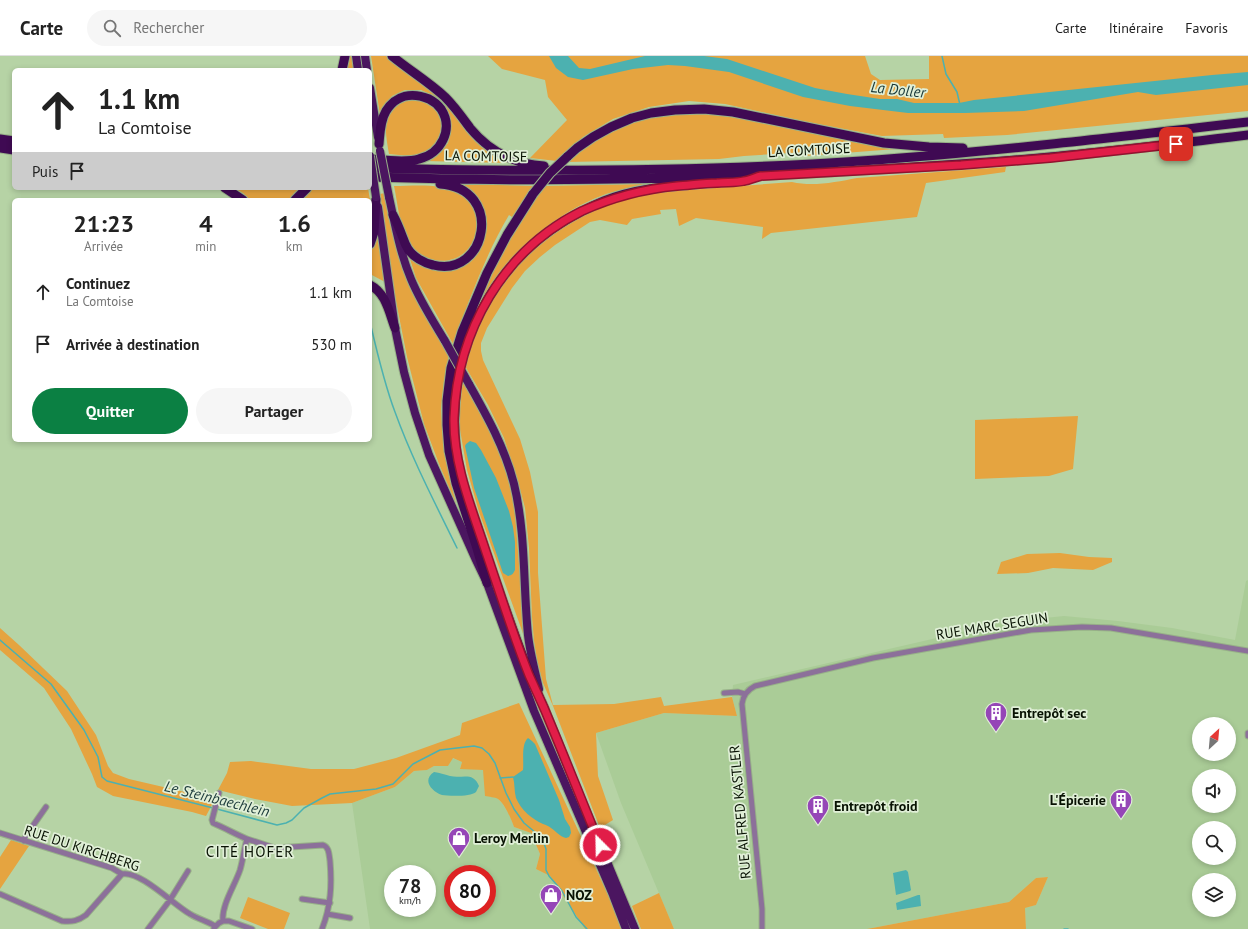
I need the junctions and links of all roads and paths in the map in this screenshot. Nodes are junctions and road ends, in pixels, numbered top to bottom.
1 (345, 56) edge
2 (356, 56) edge
3 (365, 56) edge
4 (392, 56) edge
5 (342, 68) edge
6 (358, 68) edge
7 (367, 68) edge
8 (372, 100) edge
9 (1248, 122) edge
10 (1248, 135) edge
11 (0, 139) edge
12 (12, 141) edge
13 (0, 148) edge
14 (380, 148) junction
15 (12, 150) edge
16 (1000, 150) junction
17 (372, 159) edge
18 (372, 168) edge
19 (372, 170) edge
20 (567, 171) junction
21 (761, 176) junction
22 (372, 177) edge
23 (425, 179) junction
24 (228, 190) edge
25 (305, 190) edge
26 (240, 198) edge
27 (297, 198) edge
28 (376, 198) junction
29 (393, 215) junction
30 (372, 238) edge
31 (372, 286) edge
32 (395, 328) junction
33 (487, 583) junction
34 (1248, 651) edge
35 (724, 693) dead end
36 (745, 694) junction
37 (544, 708) junction
38 (218, 793) dead end
39 (46, 807) dead end
40 (0, 833) edge
41 (247, 839) junction
42 (24, 841) junction
43 (188, 871) dead end
44 (122, 874) junction
45 (0, 894) edge
46 (302, 899) dead end
47 (170, 900) junction
48 (330, 903) junction
49 (327, 914) junction
50 (350, 918) dead end
51 (223, 921) junction
52 (215, 928) edge
53 (148, 929) edge
54 (252, 929) edge
55 (322, 929) edge
56 (626, 929) edge
57 (635, 929) edge
58 (762, 929) edge

1 - 5 highway
2 - 6 highway
3 - 7 highway
4 - 20 highway
8 - 14 highway
9 - 16 highway, LA COMTOISE
10 - 21 highway, LA COMTOISE
11 - 12 highway
13 - 15 highway
14 - 17 highway
14 - 29 highway, bridge
16 - 20 highway, LA COMTOISE
16 - 33 highway, bridge
18 - 20 highway, LA COMTOISE
19 - 28 highway, bridge
21 - 23 highway, LA COMTOISE
21 - 37 highway
22 - 23 highway, LA COMTOISE
23 - 29 highway
24 - 26 highway
25 - 27 highway
28 - 30 highway
28 - 32 highway
29 - 37 highway, bridge
31 - 32 highway
32 - 33 highway
33 - 56 highway
34 - 36 street, RUE MARC SEGUIN
35 - 36 street
36 - 58 street, RUE ALFRED KASTLER
37 - 57 highway
38 - 41 street
39 - 42 street
40 - 42 street, RUE DU KIRCHBERG
41 - 48 street
41 - 51 street
42 - 44 street, RUE DU KIRCHBERG
43 - 47 street
44 - 45 street
44 - 47 street, RUE DU KIRCHBERG
46 - 48 street
47 - 52 street, RUE DU KIRCHBERG
47 - 53 street
48 - 49 street
49 - 50 street
49 - 55 street
51 - 52 street
51 - 54 street

